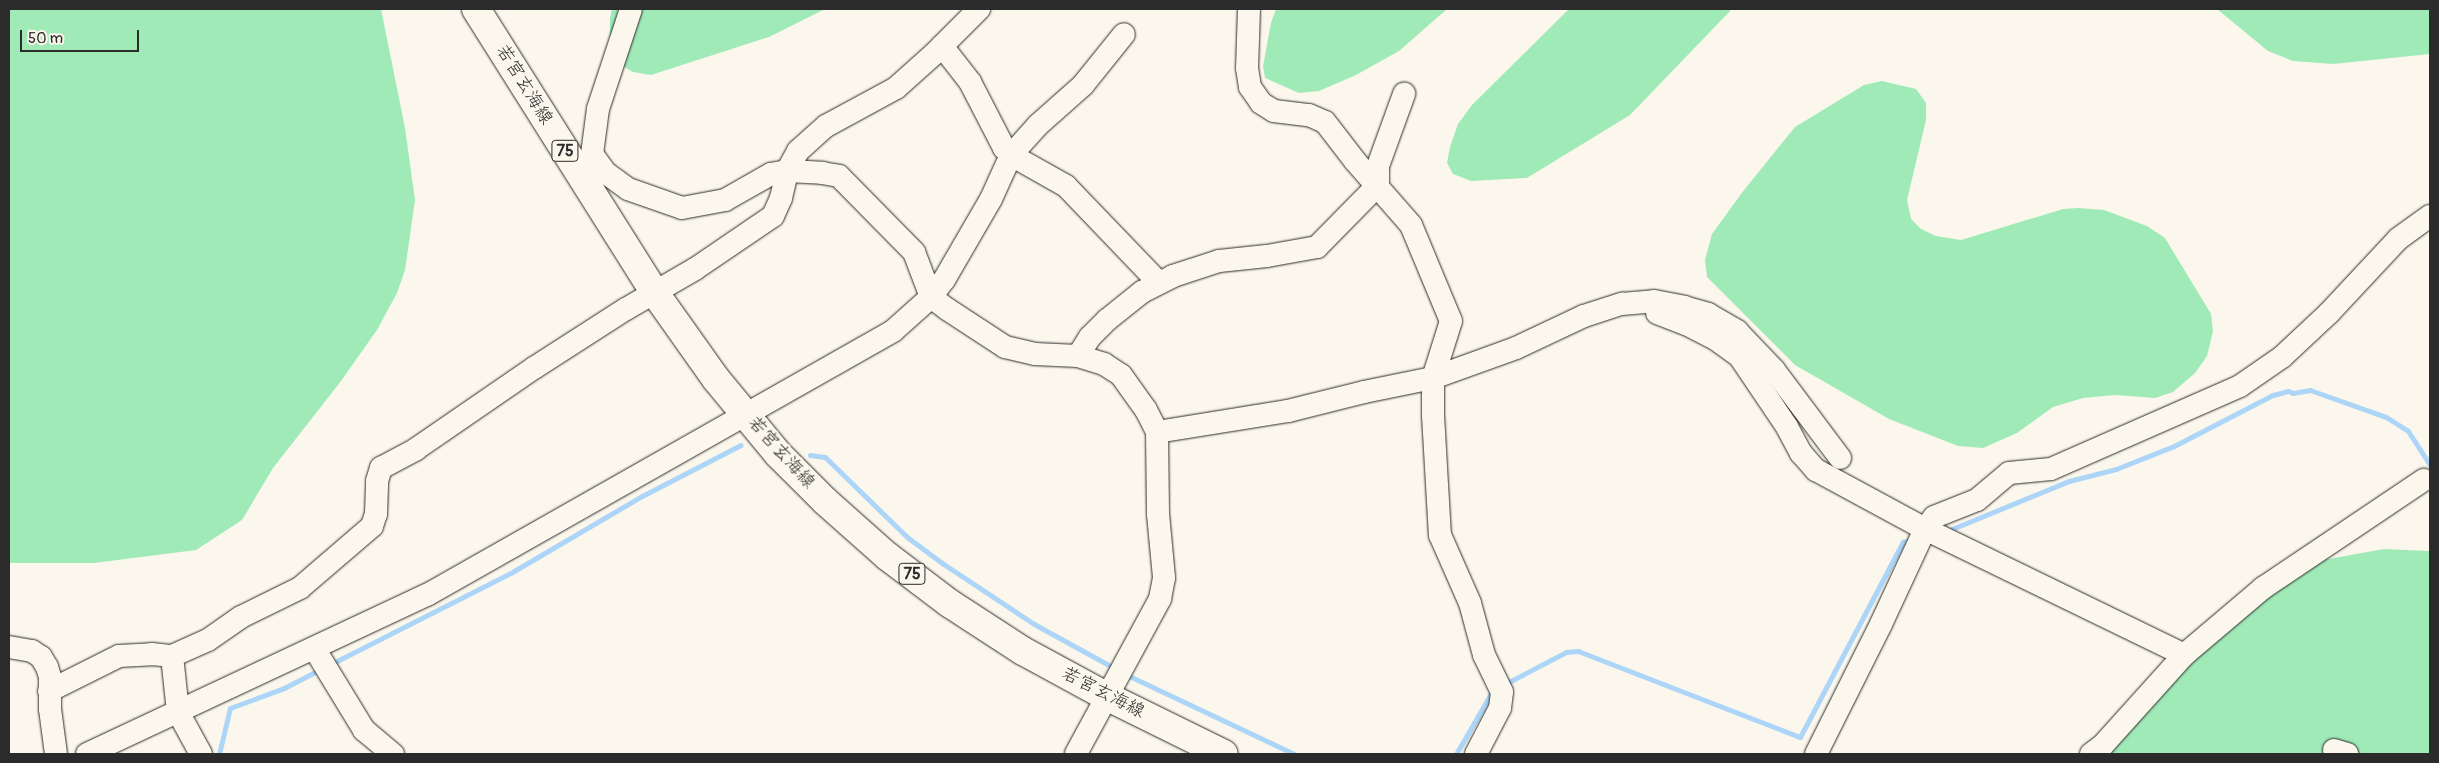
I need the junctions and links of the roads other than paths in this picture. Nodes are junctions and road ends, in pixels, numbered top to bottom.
1 (476, 9) edge
2 (631, 9) edge
3 (978, 9) edge
4 (1249, 9) edge
5 (1124, 34) dead end
6 (942, 46) junction
7 (1404, 94) dead end
8 (1010, 156) junction
9 (787, 171) junction
10 (1378, 185) junction
11 (2430, 216) edge
12 (1159, 283) junction
13 (655, 293) junction
14 (931, 297) junction
15 (1622, 304) junction
16 (1078, 356) junction
17 (1433, 378) junction
18 (747, 416) junction
19 (1157, 432) junction
20 (1840, 458) dead end
21 (2424, 480) dead end
22 (1925, 529) junction
23 (9, 647) edge
24 (314, 648) junction
25 (2184, 654) junction
26 (172, 656) junction
27 (49, 691) junction
28 (1106, 696) junction
29 (178, 712) junction
30 (56, 754) edge
31 (88, 754) edge
32 (201, 754) edge
33 (393, 754) edge
34 (1076, 754) edge
35 (1224, 754) edge
36 (1476, 754) edge
37 (1816, 754) edge
38 (2091, 754) edge

1 - 13 main road, 若宮玄海線 / 75
2 - 9 street
3 - 6 street
4 - 10 street
5 - 8 street
6 - 8 street
6 - 9 street
7 - 10 street
8 - 12 street
8 - 14 street
9 - 13 street
9 - 14 street
10 - 12 street
10 - 17 street
11 - 22 street
12 - 16 street
13 - 18 main road, 若宮玄海線 / 75
13 - 26 street
14 - 16 street
14 - 18 street
15 - 17 street
15 - 20 street
15 - 22 street
16 - 19 street
17 - 19 street
17 - 36 street
18 - 24 street
18 - 28 main road, 若宮玄海線 / 75
19 - 28 street
21 - 25 street
22 - 25 street
22 - 37 street
23 - 27 street
24 - 29 street
24 - 33 street
25 - 38 street
26 - 27 street
26 - 29 street
27 - 30 street
28 - 34 street
28 - 35 main road, 若宮玄海線 / 75
29 - 31 street
29 - 32 street

